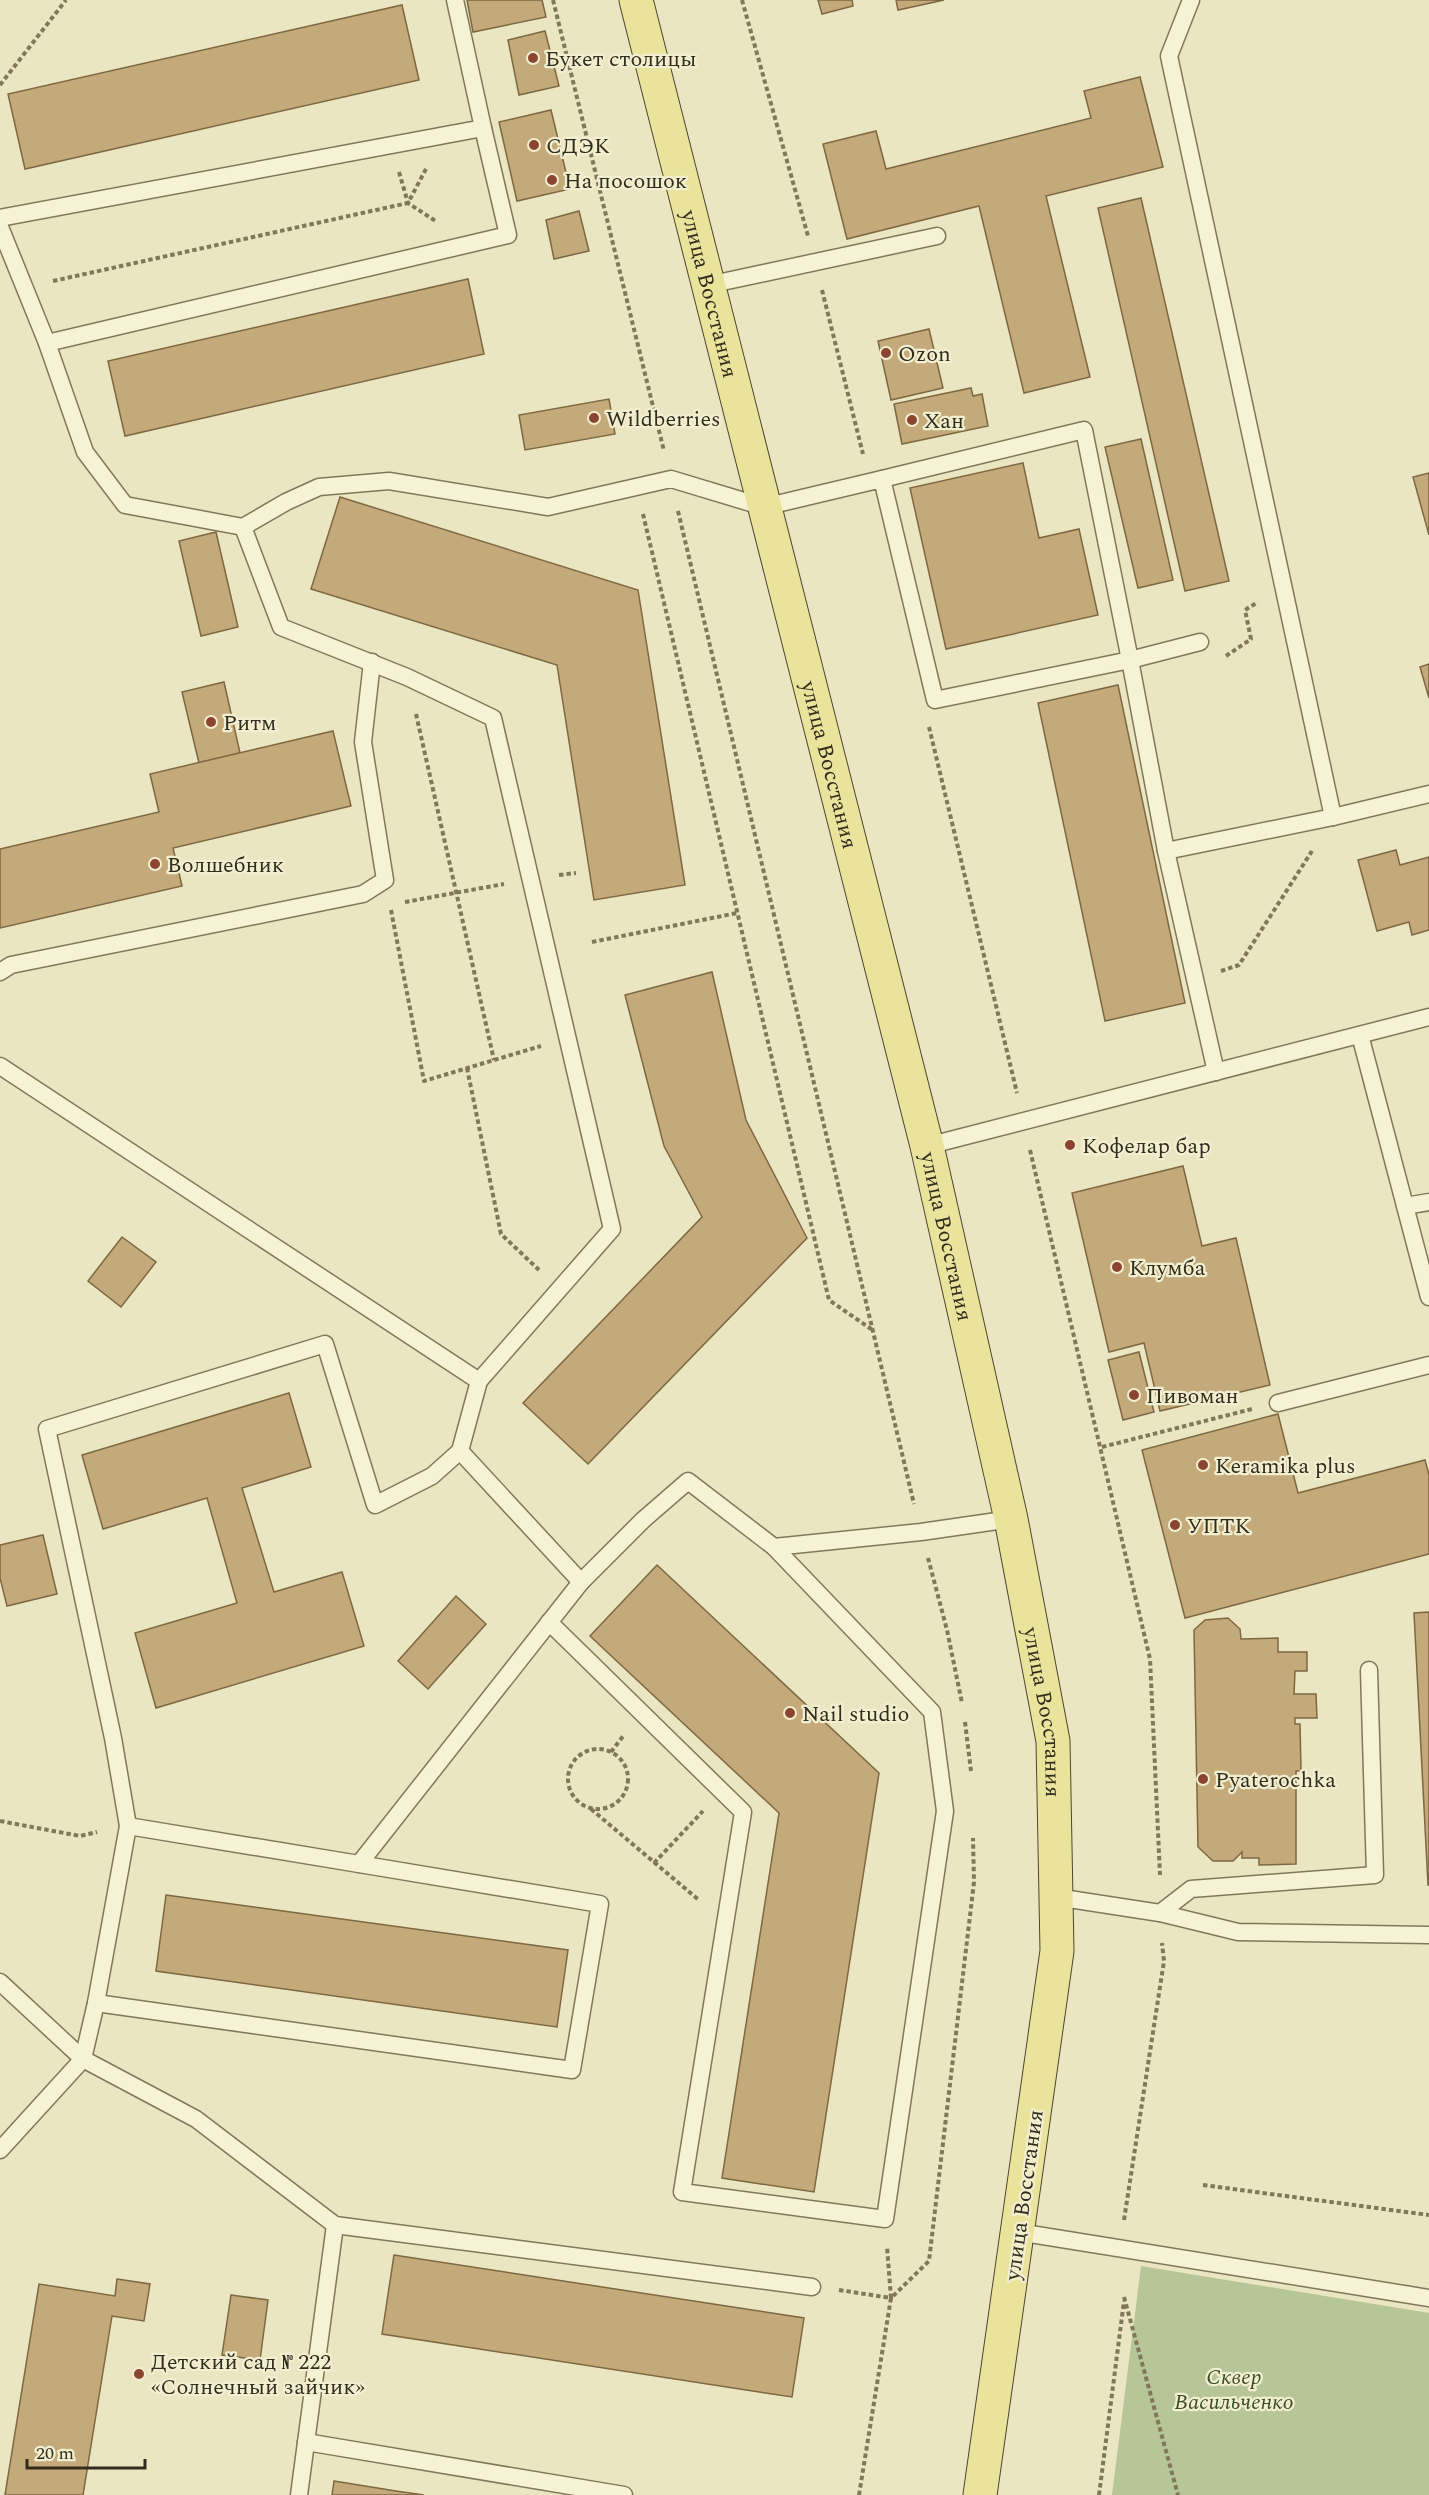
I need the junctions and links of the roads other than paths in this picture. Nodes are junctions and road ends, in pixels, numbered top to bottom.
1 (455, 0) edge
2 (636, 0) edge
3 (1191, 0) edge
4 (483, 128) junction
5 (0, 218) edge
6 (0, 227) edge
7 (937, 236) dead end
8 (708, 285) junction
9 (47, 343) junction
10 (882, 479) junction
11 (764, 507) junction
12 (243, 527) junction
13 (1200, 642) dead end
14 (1130, 660) junction
15 (372, 662) junction
16 (1429, 794) edge
17 (1333, 817) junction
18 (1166, 851) junction
19 (0, 972) edge
20 (1429, 1017) edge
21 (1360, 1035) junction
22 (0, 1066) edge
23 (1216, 1072) junction
24 (927, 1146) junction
25 (1429, 1202) edge
26 (1405, 1206) junction
27 (1429, 1297) edge
28 (1429, 1365) edge
29 (479, 1381) junction
30 (1278, 1403) road end
31 (460, 1452) junction
32 (1011, 1519) junction
33 (774, 1547) junction
34 (581, 1582) junction
35 (549, 1622) junction
36 (1369, 1670) dead end
37 (128, 1826) junction
38 (359, 1864) junction
39 (1056, 1897) junction
40 (1161, 1913) junction
41 (1429, 1935) edge
42 (0, 1982) edge
43 (96, 2003) junction
44 (82, 2059) junction
45 (0, 2150) edge
46 (335, 2225) junction
47 (1018, 2232) junction
48 (812, 2287) dead end
49 (1429, 2298) edge
50 (306, 2442) junction
51 (299, 2495) edge
52 (624, 2495) edge
53 (980, 2495) edge

1 - 4 lane
2 - 8 main road, улица Восстания
3 - 17 lane
4 - 5 lane
4 - 9 lane
6 - 9 lane
7 - 8 lane
8 - 11 main road, улица Восстания
9 - 12 lane
10 - 11 lane
10 - 14 lane
10 - 14 lane
11 - 12 lane
11 - 24 main road, улица Восстания
12 - 15 lane
13 - 14 lane
14 - 18 lane
15 - 19 lane
15 - 29 lane
16 - 17 lane
17 - 18 lane
18 - 23 lane
20 - 21 lane
21 - 23 lane
21 - 26 lane
22 - 29 lane
23 - 24 lane
24 - 32 main road, улица Восстания
25 - 26 lane
26 - 27 lane
28 - 30 lane
29 - 31 lane
31 - 34 lane
31 - 37 lane
32 - 33 lane
32 - 39 main road, улица Восстания
33 - 34 lane
33 - 35 lane
34 - 35 lane
35 - 38 lane
36 - 40 lane
37 - 38 lane
37 - 43 lane
38 - 43 lane
39 - 40 lane
39 - 47 main road, улица Восстания
40 - 41 lane
42 - 44 lane
43 - 44 lane
44 - 45 lane
44 - 46 lane
46 - 48 lane
46 - 50 lane
47 - 49 lane
47 - 53 main road, улица Восстания
50 - 51 lane
50 - 52 lane

